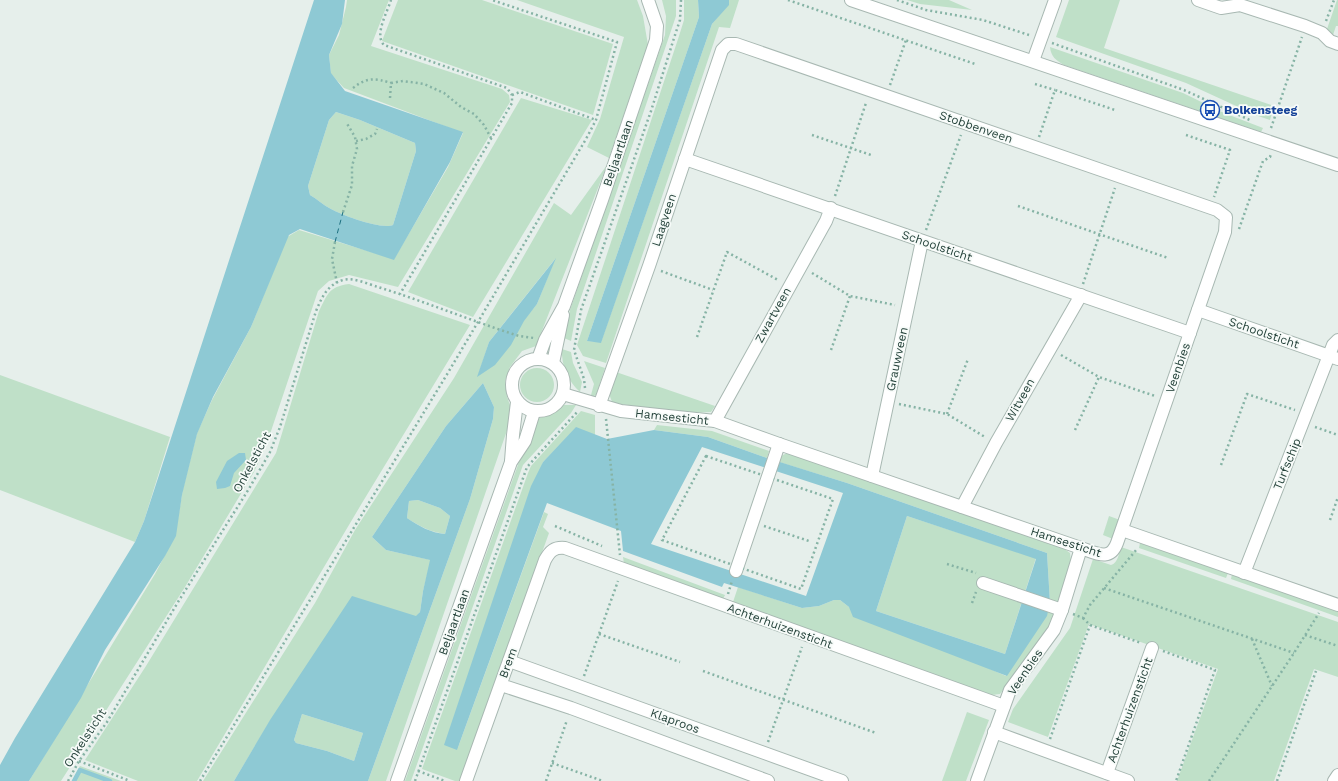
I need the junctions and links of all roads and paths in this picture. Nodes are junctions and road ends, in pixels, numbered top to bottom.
1 (391, 0) edge
2 (492, 0) edge
3 (648, 0) edge
4 (788, 0) edge
5 (851, 0) edge
6 (897, 0) edge
7 (1055, 0) edge
8 (1198, 0) edge
9 (1334, 0) edge
10 (1305, 26) junction
11 (1322, 33) junction
12 (906, 40) junction
13 (1042, 40) junction
14 (736, 44) joint
15 (1338, 44) edge
16 (1033, 61) junction
17 (975, 64) dead end
18 (391, 83) junction
19 (1035, 84) dead end
20 (353, 88) dead end
21 (870, 90) junction
22 (1055, 90) junction
23 (512, 95) junction
24 (887, 96) junction
25 (390, 98) dead end
26 (1115, 110) dead end
27 (596, 120) junction
28 (1254, 121) dead end
29 (346, 122) dead end
30 (965, 123) junction
31 (1265, 126) dead end
32 (1271, 128) junction
33 (377, 129) dead end
34 (1186, 134) dead end
35 (812, 135) dead end
36 (492, 138) junction
37 (356, 141) junction
38 (1274, 144) junction
39 (1035, 147) junction
40 (851, 148) junction
41 (871, 155) dead end
42 (685, 158) junction
43 (1338, 165) edge
44 (1119, 176) junction
45 (1018, 206) dead end
46 (831, 208) junction
47 (1213, 209) junction
48 (343, 212) dead end
49 (1099, 234) junction
50 (1237, 236) dead end
51 (922, 241) junction
52 (335, 242) dead end
53 (1168, 258) dead end
54 (649, 266) junction
55 (800, 266) junction
56 (337, 283) junction
57 (789, 286) junction
58 (713, 290) junction
59 (400, 294) junction
60 (1081, 295) junction
61 (850, 296) junction
62 (564, 306) junction
63 (908, 308) junction
64 (1198, 310) junction
65 (478, 321) junction
66 (1190, 333) junction
67 (519, 336) dead end
68 (697, 337) dead end
69 (1338, 340) edge
70 (1049, 348) junction
71 (831, 350) dead end
72 (1334, 357) edge
73 (538, 359) junction
74 (968, 359) dead end
75 (553, 363) junction
76 (1099, 377) junction
77 (563, 394) junction
78 (1167, 400) junction
79 (517, 402) junction
80 (888, 402) junction
81 (599, 406) junction
82 (534, 412) junction
83 (947, 414) junction
84 (1304, 418) junction
85 (715, 421) junction
86 (1076, 430) dead end
87 (607, 433) dead end
88 (1338, 435) edge
89 (996, 443) junction
90 (778, 449) junction
91 (511, 462) junction
92 (1220, 465) dead end
93 (872, 476) junction
94 (1338, 497) edge
95 (962, 507) junction
96 (1330, 520) dead end
97 (753, 522) junction
98 (555, 526) dead end
99 (1122, 530) junction
100 (1141, 537) junction
101 (809, 541) dead end
102 (605, 547) dead end
103 (555, 548) joint
104 (1082, 548) junction
105 (612, 550) dead end
106 (623, 569) junction
107 (736, 570) dead end
108 (1244, 573) junction
109 (982, 583) dead end
110 (1104, 588) junction
111 (1338, 605) edge
112 (1057, 609) junction
113 (1319, 613) dead end
114 (1083, 618) junction
115 (1306, 633) junction
116 (599, 634) junction
117 (806, 635) junction
118 (1252, 639) junction
119 (1338, 646) edge
120 (1152, 648) dead end
121 (1294, 654) junction
122 (509, 661) junction
123 (680, 662) dead end
124 (1216, 670) dead end
125 (704, 671) dead end
126 (1316, 671) dead end
127 (500, 685) junction
128 (1272, 686) junction
129 (580, 687) junction
130 (783, 700) junction
131 (1004, 706) junction
132 (571, 708) junction
133 (994, 732) junction
134 (876, 733) dead end
135 (1046, 752) junction
136 (764, 753) junction
137 (79, 761) junction
138 (552, 763) junction
139 (418, 771) dead end
140 (1338, 775) edge
141 (1118, 778) edge
142 (68, 781) edge
143 (130, 781) edge
144 (200, 781) edge
145 (397, 781) edge
146 (445, 781) edge
147 (466, 781) edge
148 (546, 781) edge
149 (603, 781) edge
150 (768, 781) edge
151 (842, 781) edge
152 (977, 781) edge
153 (1176, 781) edge
154 (1209, 781) edge
155 (1277, 781) edge
156 (1334, 781) edge

1 - 23 path
2 - 27 path
3 - 62 street, Beljaartlaan
4 - 12 path
5 - 16 street
6 - 13 path
7 - 13 street
8 - 10 street
9 - 11 path
10 - 11 street
10 - 32 path
11 - 15 street
12 - 17 path
12 - 24 path
13 - 16 street
13 - 28 path
14 - 21 street, Stobbenveen
14 - 42 street, Laagveen
16 - 38 street
18 - 20 path
18 - 25 path
18 - 36 path
19 - 22 path
21 - 24 street, Stobbenveen
21 - 40 path
22 - 26 path
22 - 39 path
23 - 27 path
23 - 36 path
24 - 30 street, Stobbenveen
27 - 65 path
29 - 37 path
30 - 39 street, Stobbenveen
30 - 51 path
31 - 32 path
32 - 38 path
33 - 37 path
34 - 47 path
35 - 40 path
36 - 59 path
37 - 48 path
38 - 43 street
38 - 50 path
39 - 44 street, Stobbenveen
40 - 41 path
40 - 46 path
42 - 46 street, Schoolsticht
42 - 54 street, Laagveen
44 - 47 street, Stobbenveen
44 - 49 path
45 - 49 path
46 - 51 street, Schoolsticht
46 - 55 street, Zwartveen
47 - 64 street, Veenbies
49 - 53 path
49 - 60 path
51 - 60 street, Schoolsticht
51 - 63 street, Grauwveen
52 - 56 path
54 - 58 path
54 - 81 street, Laagveen
55 - 57 street, Zwartveen
55 - 61 path
56 - 59 path
56 - 137 path, Onkelsticht
57 - 58 path
57 - 85 street, Zwartveen
58 - 68 path
59 - 65 path
60 - 66 street, Schoolsticht
60 - 70 street, Witveen
61 - 63 path
61 - 71 path
62 - 73 street, Beljaartlaan
62 - 75 street, Beljaartlaan
63 - 80 street, Grauwveen
64 - 66 street, Veenbies
64 - 72 street, Schoolsticht
65 - 67 path
65 - 144 path
66 - 78 street, Veenbies
69 - 72 street
70 - 76 path
70 - 89 street, Witveen
72 - 84 street, Turfschip
73 - 75 street
73 - 79 street
74 - 83 path
75 - 77 street
76 - 78 path
76 - 86 path
77 - 81 street, Hamsesticht
77 - 82 street
78 - 99 street, Veenbies
79 - 82 street
79 - 91 street, Beljaartlaan
80 - 83 path
80 - 93 street, Grauwveen
81 - 85 street, Hamsesticht
82 - 91 street, Beljaartlaan
83 - 89 path
84 - 88 path
84 - 92 path
84 - 108 street, Turfschip
85 - 90 street, Hamsesticht
87 - 105 path
89 - 95 street, Witveen
90 - 93 street, Hamsesticht
90 - 97 street
91 - 145 street, Beljaartlaan
93 - 95 street, Hamsesticht
94 - 96 path
95 - 104 street, Hamsesticht
97 - 101 path
97 - 107 street
98 - 102 path
99 - 100 street
99 - 104 street, Hamsesticht
100 - 108 street
100 - 110 path
103 - 106 street, Achterhuizensticht
103 - 122 street, Brem
104 - 112 street, Veenbies
106 - 116 path
106 - 117 street, Achterhuizensticht
108 - 111 street
109 - 112 street
110 - 114 path
110 - 118 path
112 - 114 path
112 - 131 street, Veenbies
113 - 115 path
114 - 135 path
115 - 119 path
115 - 121 path
116 - 123 path
116 - 129 path
117 - 130 path
117 - 131 street, Achterhuizensticht
118 - 121 path
118 - 128 path
120 - 141 street, Achterhuizensticht
121 - 128 path
122 - 127 street, Brem
122 - 129 street, Klaproos
124 - 153 path
125 - 130 path
126 - 155 path
127 - 132 street, Klaproos
127 - 147 street, Brem
128 - 154 path
129 - 136 street, Klaproos
130 - 134 path
130 - 136 path
131 - 133 street, Veenbies
132 - 138 path
132 - 150 street, Klaproos
133 - 135 street, Achterhuizensticht
133 - 152 street, Veenbies
135 - 141 street, Achterhuizensticht
136 - 151 street, Klaproos
137 - 142 path, Onkelsticht
137 - 143 path
138 - 148 path
138 - 149 path
139 - 146 path
140 - 156 street

